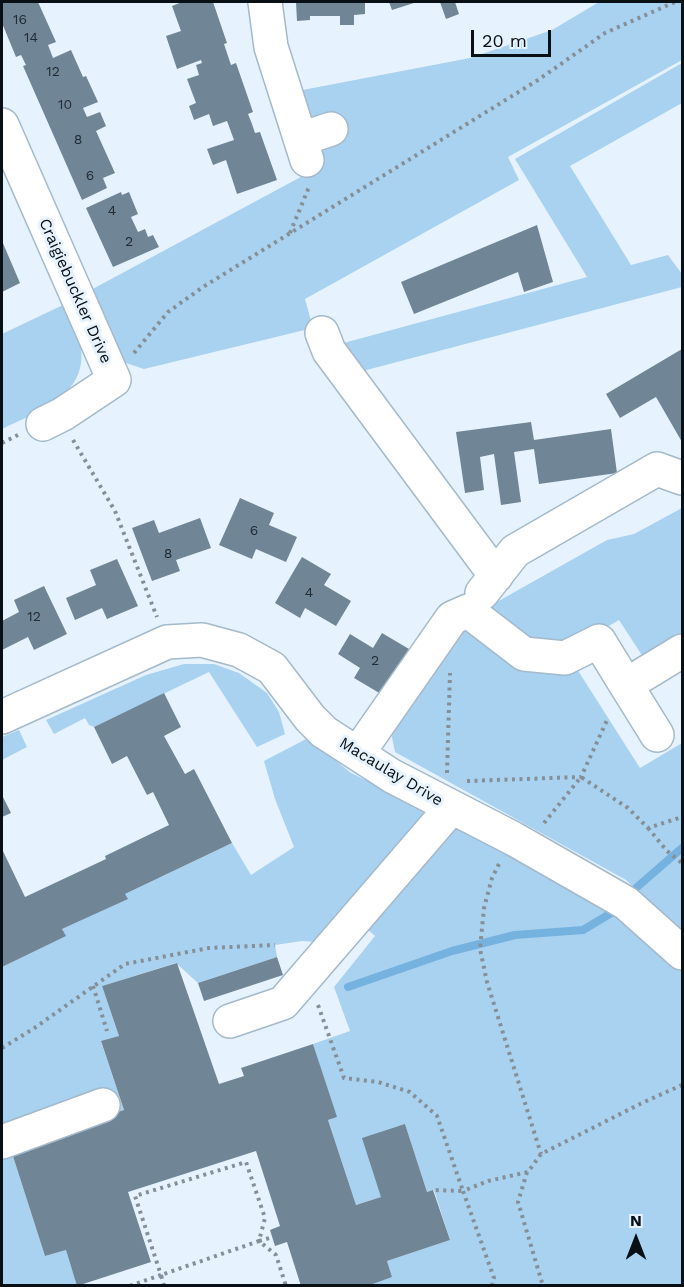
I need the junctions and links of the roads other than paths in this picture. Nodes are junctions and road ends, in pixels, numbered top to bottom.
1 (265, 2) edge
2 (2, 125) edge
3 (313, 143) road end
4 (15, 190) edge
5 (322, 333) dead end
6 (53, 419) road end
7 (682, 478) edge
8 (496, 576) junction
9 (468, 611) junction
10 (682, 651) edge
11 (626, 685) junction
12 (2, 717) edge
13 (657, 735) dead end
14 (358, 753) junction
15 (452, 790) junction
16 (682, 952) edge
17 (230, 1021) dead end
18 (103, 1105) dead end
19 (2, 1142) edge

1 - 3 street
2 - 4 street, Craigiebuckler Drive
4 - 6 street, Craigiebuckler Drive
5 - 8 street
7 - 8 street
8 - 9 street
9 - 11 street
9 - 14 street
10 - 11 street
11 - 13 street
12 - 14 street, Macaulay Drive
14 - 15 street, Macaulay Drive
15 - 16 street, Macaulay Drive
15 - 17 street
18 - 19 street

